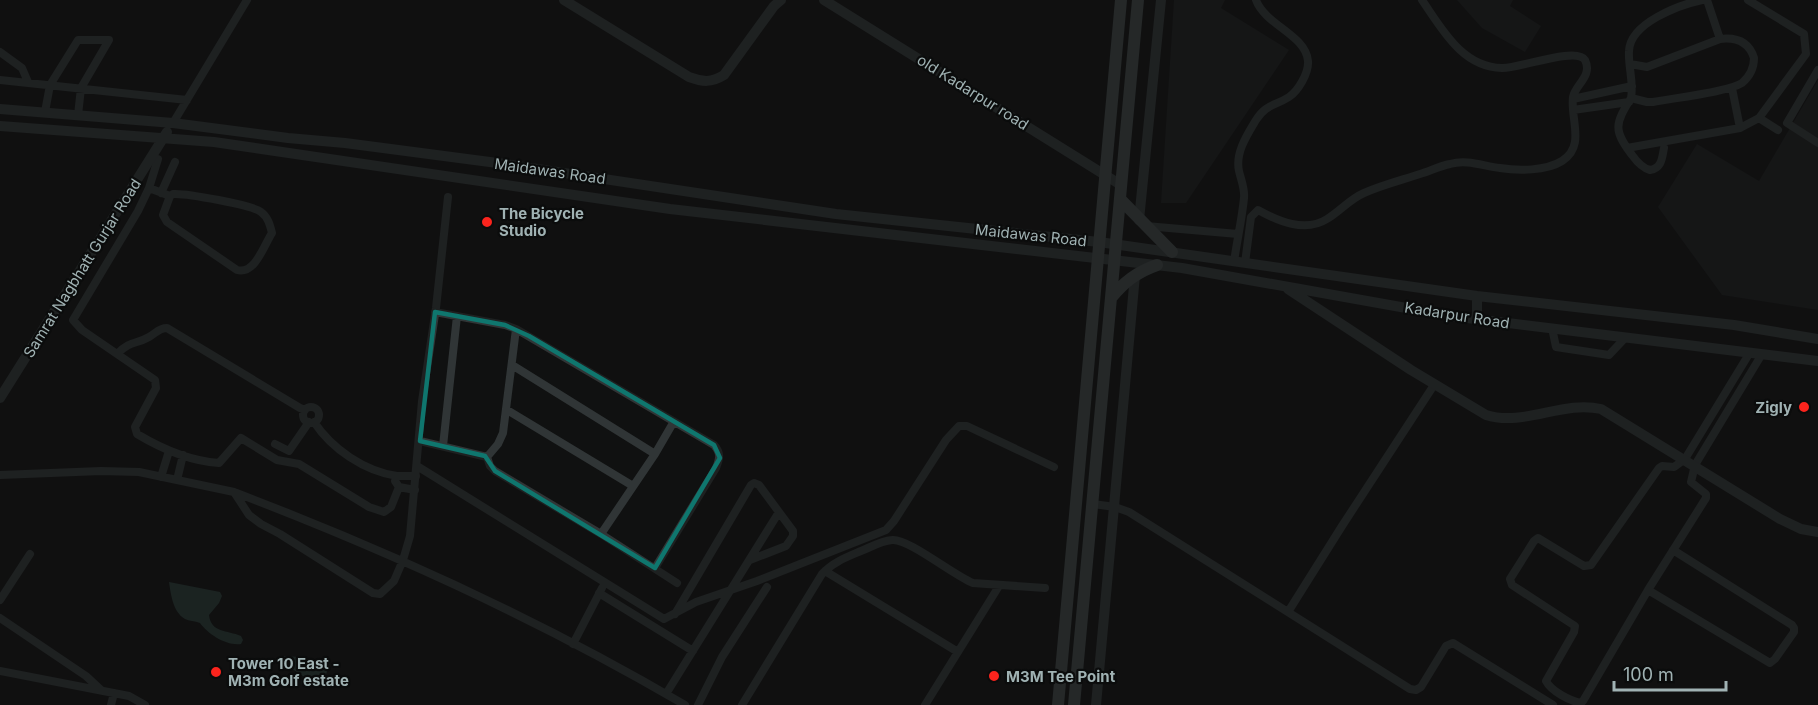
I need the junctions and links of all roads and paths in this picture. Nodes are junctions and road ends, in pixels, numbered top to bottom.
1 (247, 0) edge
2 (564, 0) edge
3 (781, 0) edge
4 (824, 0) edge
5 (1121, 0) edge
6 (1138, 0) edge
7 (1161, 0) edge
8 (1256, 0) edge
9 (1422, 0) edge
10 (1702, 0) edge
11 (1707, 0) edge
12 (1748, 0) edge
13 (1720, 39) junction
14 (0, 52) edge
15 (1630, 63) junction
16 (1818, 70) edge
17 (0, 80) edge
18 (28, 82) junction
19 (50, 85) junction
20 (1632, 86) junction
21 (81, 88) junction
22 (1732, 88) junction
23 (1573, 99) junction
24 (187, 100) junction
25 (1630, 100) junction
26 (0, 109) edge
27 (1573, 110) junction
28 (45, 112) junction
29 (78, 115) junction
30 (1759, 118) junction
31 (173, 123) junction
32 (0, 126) edge
33 (1740, 128) junction
34 (1778, 130) dead end
35 (164, 137) junction
36 (1818, 143) edge
37 (1627, 148) junction
38 (1664, 148) dead end
39 (158, 159) dead end
40 (175, 162) dead end
41 (1105, 176) junction
42 (1121, 185) junction
43 (149, 188) junction
44 (165, 194) junction
45 (448, 197) dead end
46 (1120, 199) junction
47 (1142, 223) junction
48 (1238, 236) junction
49 (1099, 242) junction
50 (1116, 244) junction
51 (1172, 252) junction
52 (1098, 259) junction
53 (1113, 260) junction
54 (1240, 262) junction
55 (1156, 265) junction
56 (1135, 275) junction
57 (1283, 286) junction
58 (1478, 296) junction
59 (1111, 298) junction
60 (435, 312) junction
61 (457, 316) junction
62 (1477, 319) junction
63 (1552, 328) junction
64 (516, 329) junction
65 (1625, 338) junction
66 (1818, 339) edge
67 (117, 354) junction
68 (1749, 354) junction
69 (1762, 354) junction
70 (1818, 362) edge
71 (512, 365) junction
72 (1732, 382) junction
73 (1434, 385) junction
74 (1742, 388) junction
75 (0, 398) edge
76 (507, 410) junction
77 (1711, 417) junction
78 (311, 422) junction
79 (673, 423) junction
80 (1721, 423) junction
81 (420, 441) junction
82 (275, 444) dead end
83 (442, 446) junction
84 (169, 451) junction
85 (655, 454) junction
86 (183, 455) junction
87 (487, 457) junction
88 (1685, 459) junction
89 (1695, 465) junction
90 (417, 466) junction
91 (1054, 467) dead end
92 (2, 473) edge
93 (397, 476) junction
94 (416, 476) junction
95 (161, 477) junction
96 (177, 480) junction
97 (633, 486) junction
98 (399, 487) junction
99 (415, 490) junction
100 (234, 492) junction
101 (1093, 504) junction
102 (1115, 507) junction
103 (779, 512) junction
104 (1818, 532) edge
105 (601, 534) junction
106 (1673, 550) junction
107 (30, 554) dead end
108 (403, 560) junction
109 (750, 560) junction
110 (655, 568) junction
111 (825, 570) junction
112 (677, 583) dead end
113 (605, 584) junction
114 (999, 586) junction
115 (767, 587) dead end
116 (732, 588) junction
117 (1045, 588) dead end
118 (1648, 590) junction
119 (599, 592) junction
120 (0, 600) edge
121 (1288, 612) junction
122 (675, 614) junction
123 (0, 618) edge
124 (573, 644) junction
125 (693, 651) junction
126 (958, 652) junction
127 (0, 671) edge
128 (101, 690) junction
129 (114, 693) junction
130 (666, 694) junction
131 (111, 705) edge
132 (145, 705) edge
133 (685, 705) edge
134 (698, 705) edge
135 (742, 705) edge
136 (925, 705) edge
137 (1058, 705) edge
138 (1074, 705) edge
139 (1096, 705) edge
140 (1553, 705) edge

1 - 24 street
2 - 3 street
4 - 41 street, old Kadarpur road
5 - 41 main road
6 - 42 main road
7 - 47 street
8 - 48 street
9 - 23 street
10 - 15 street
11 - 13 street
12 - 30 street
13 - 15 street
13 - 22 street
14 - 18 street
15 - 20 street
16 - 36 street
17 - 18 street
18 - 19 street
19 - 21 street
19 - 21 street
19 - 28 street
20 - 23 street
20 - 25 street
21 - 24 street
21 - 29 street
22 - 25 street
22 - 33 street
23 - 27 street
24 - 31 street
25 - 27 street
25 - 37 street
26 - 28 street, Maidawas Road
27 - 54 street
28 - 29 street, Maidawas Road
29 - 31 street, Maidawas Road
30 - 33 street
30 - 34 street
31 - 35 street, Samrat Nagbhatt Gurjar Road
31 - 49 street, Maidawas Road
32 - 35 street, Maidawas Road
33 - 37 street
35 - 52 street, Maidawas Road
35 - 75 street, Samrat Nagbhatt Gurjar Road
37 - 38 street
39 - 43 street
40 - 44 street
41 - 42 street, old Kadarpur road
41 - 49 main road
42 - 46 main road
43 - 44 street
43 - 67 street
44 - 44 street
45 - 60 street
46 - 47 main road
46 - 50 main road
47 - 48 street
47 - 51 main road
48 - 54 street
49 - 50 street, Kadarpur Road
49 - 52 main road
50 - 51 street, Kadarpur Road
50 - 53 main road
51 - 54 street, Kadarpur Road
52 - 53 street, Kadarpur Road
52 - 137 main road
53 - 55 street, Kadarpur Road
53 - 59 main road
54 - 58 street, Kadarpur Road
55 - 56 main road
55 - 57 street, Kadarpur Road
56 - 59 main road
56 - 102 street
57 - 62 street, Kadarpur Road
57 - 73 street
58 - 62 street
58 - 66 street, Kadarpur Road
59 - 101 main road
60 - 61 street
60 - 81 street
61 - 64 street
61 - 83 street
62 - 63 street, Kadarpur Road
63 - 65 street, Kadarpur Road
63 - 65 street
64 - 71 street
64 - 79 street
65 - 68 street, Kadarpur Road
67 - 78 street
67 - 84 street
68 - 69 street, Kadarpur Road
68 - 72 street
69 - 70 street, Kadarpur Road
69 - 74 street
71 - 76 street
71 - 85 street
72 - 74 street
72 - 77 street
73 - 88 street
73 - 121 street
74 - 80 street
76 - 87 street
76 - 97 street
77 - 80 street
77 - 88 street
78 - 82 street
78 - 93 street
79 - 85 street
79 - 110 street
80 - 89 street
81 - 83 street
81 - 90 street
83 - 87 street
84 - 86 street
84 - 95 street
85 - 97 street
86 - 96 street
86 - 98 street
87 - 105 street
88 - 89 street
88 - 118 street
89 - 104 street
89 - 106 street
90 - 94 street
90 - 113 street
91 - 116 street
92 - 95 street
93 - 94 street
93 - 98 street
94 - 99 street
95 - 96 street
96 - 100 street
97 - 105 street
98 - 99 street
99 - 108 street
100 - 108 street
100 - 108 street
101 - 102 street
101 - 138 main road
102 - 121 street
102 - 139 street
103 - 109 street
103 - 109 street
103 - 122 street
105 - 110 street
106 - 118 street
106 - 118 street
107 - 120 street
108 - 124 street
109 - 116 street
110 - 112 street
111 - 114 street
111 - 126 street
111 - 135 street
113 - 119 street
113 - 122 street
114 - 117 street
114 - 126 street
115 - 134 street
116 - 122 street
116 - 125 street
119 - 124 street
119 - 125 street
121 - 140 street
123 - 128 street
124 - 130 street
125 - 130 street
126 - 136 street
127 - 128 street
128 - 129 street
129 - 131 street
129 - 132 street
130 - 133 street

